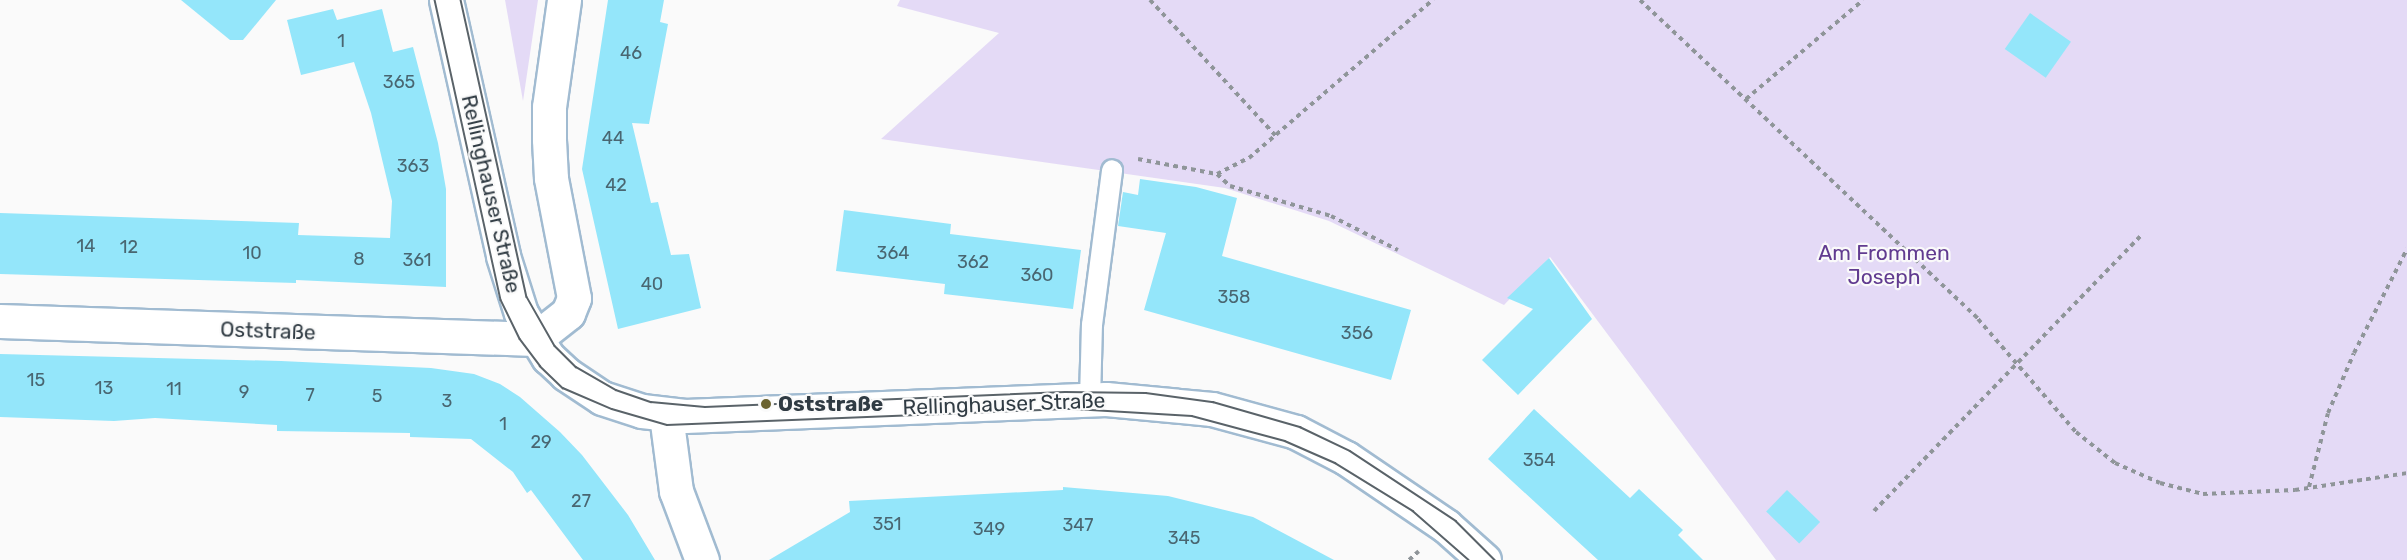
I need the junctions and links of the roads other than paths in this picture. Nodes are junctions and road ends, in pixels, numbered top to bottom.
1 (446, 0) edge
2 (564, 0) edge
3 (1112, 170) road end
4 (0, 321) edge
5 (535, 339) junction
6 (1090, 400) junction
7 (666, 415) junction
8 (702, 560) edge
9 (1484, 560) edge

1 - 5 main road, Rellinghauser Straße
2 - 5 main road
3 - 6 lane
4 - 5 main road, Oststraße
5 - 7 main road, Rellinghauser Straße
6 - 7 main road, Rellinghauser Straße
6 - 9 main road, Rellinghauser Straße
7 - 8 main road

